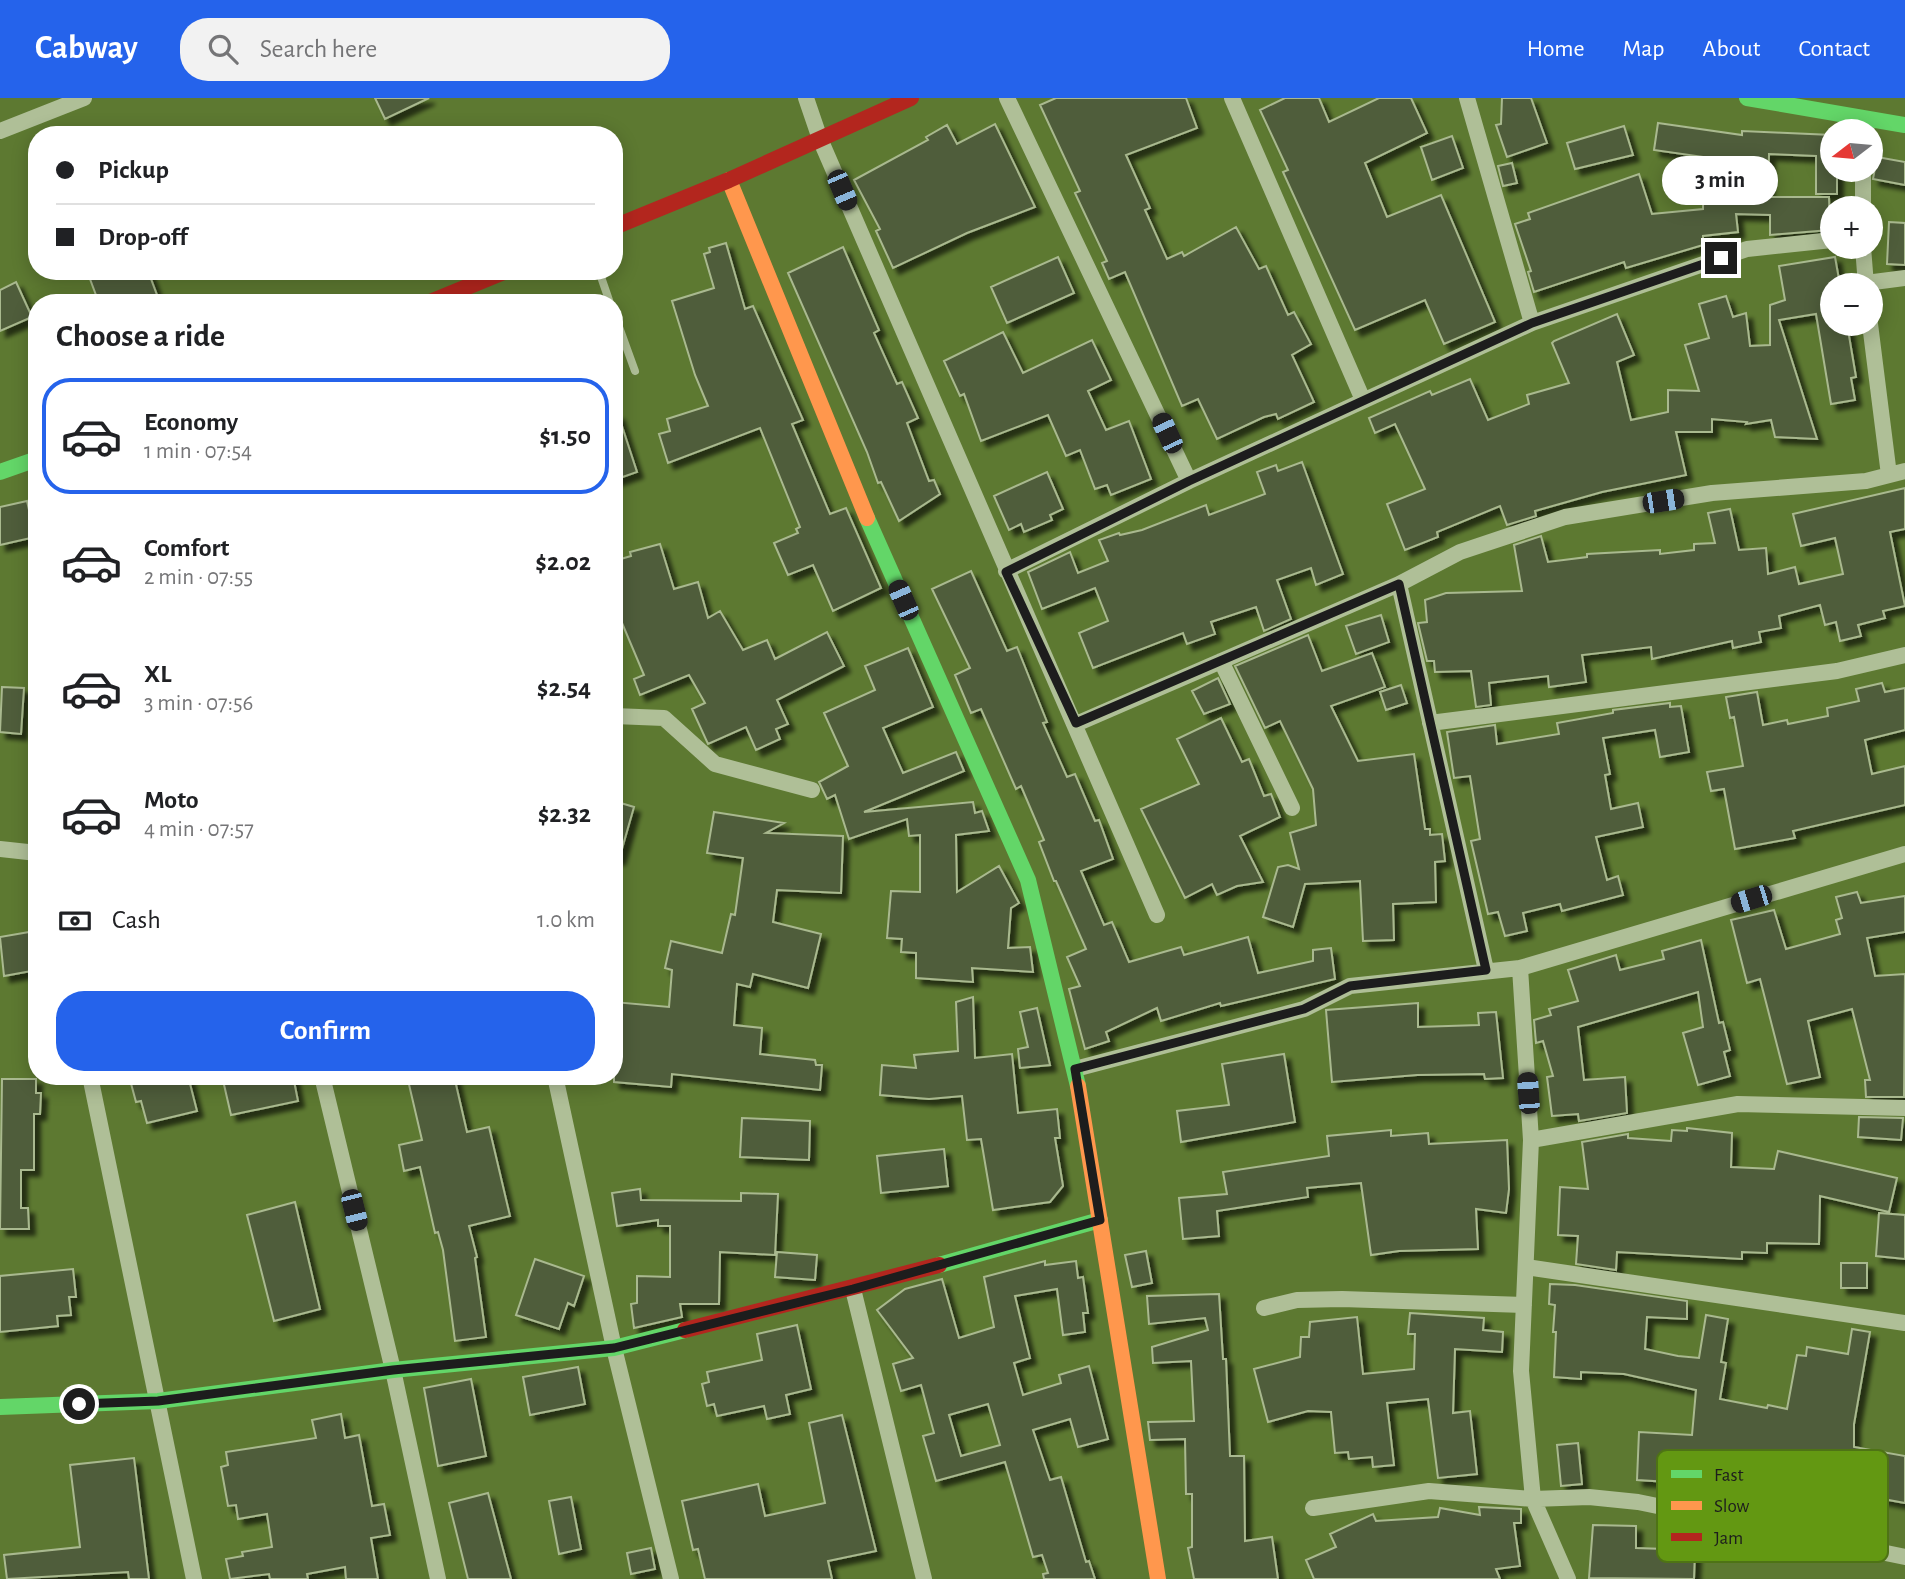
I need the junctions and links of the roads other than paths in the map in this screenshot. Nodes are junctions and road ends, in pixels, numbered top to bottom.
1 (84, 98) edge
2 (806, 98) edge
3 (911, 98) edge
4 (1007, 98) edge
5 (1232, 98) edge
6 (1467, 98) edge
7 (1747, 98) edge
8 (1783, 101) edge
9 (56, 103) edge
10 (1846, 119) edge
11 (1883, 124) edge
12 (1905, 125) edge
13 (0, 131) edge
14 (820, 139) junction
15 (729, 180) junction
16 (623, 223) edge
17 (1820, 241) edge
18 (1905, 278) edge
19 (484, 280) edge
20 (1883, 281) edge
21 (450, 294) edge
22 (1532, 323) junction
23 (1872, 336) edge
24 (623, 337) edge
25 (635, 370) dead end
26 (1363, 400) junction
27 (28, 462) edge
28 (0, 472) edge
29 (1897, 473) edge
30 (1189, 481) junction
31 (1006, 572) junction
32 (1399, 584) junction
33 (1905, 655) edge
34 (1221, 661) junction
35 (623, 716) edge
36 (1076, 723) junction
37 (1430, 723) junction
38 (812, 790) dead end
39 (1292, 808) dead end
40 (0, 849) edge
41 (28, 852) edge
42 (1905, 854) edge
43 (1157, 915) dead end
44 (1520, 968) junction
45 (1486, 970) junction
46 (1075, 1069) junction
47 (92, 1085) edge
48 (324, 1085) edge
49 (557, 1085) edge
50 (1905, 1108) edge
51 (1531, 1140) junction
52 (1100, 1220) junction
53 (1526, 1268) junction
54 (853, 1289) junction
55 (1524, 1305) junction
56 (1264, 1308) dead end
57 (1905, 1323) edge
58 (614, 1348) junction
59 (393, 1370) junction
60 (158, 1401) junction
61 (0, 1407) edge
62 (1533, 1499) junction
63 (1657, 1506) edge
64 (1313, 1508) dead end
65 (194, 1579) edge
66 (438, 1579) edge
67 (671, 1579) edge
68 (924, 1579) edge
69 (1158, 1579) edge
70 (1568, 1579) edge

1 - 9 street
2 - 14 street
3 - 14 street
4 - 30 street
5 - 26 street
6 - 22 street
7 - 8 street
8 - 10 street
9 - 13 street
11 - 12 street
14 - 15 street
14 - 31 street
15 - 16 street
15 - 46 street
17 - 22 street
18 - 20 street
19 - 21 street
22 - 26 street
23 - 29 street
24 - 25 lane
26 - 30 street
27 - 28 street
29 - 32 street
30 - 31 street
31 - 36 street
32 - 34 street
32 - 37 street
33 - 37 street
34 - 36 street
34 - 39 street
35 - 38 street
36 - 43 street
37 - 45 street
40 - 41 street
42 - 44 street
44 - 45 street
44 - 51 street
45 - 46 street
46 - 52 street
47 - 60 street
48 - 59 street
49 - 58 street
50 - 51 street
51 - 53 street
52 - 54 street
52 - 69 street
53 - 55 street
53 - 57 street
54 - 58 street
54 - 68 street
55 - 56 street
55 - 62 street
58 - 59 street
58 - 67 street
59 - 60 street
59 - 66 street
60 - 61 street
60 - 65 street
62 - 63 street
62 - 64 street
62 - 70 street

